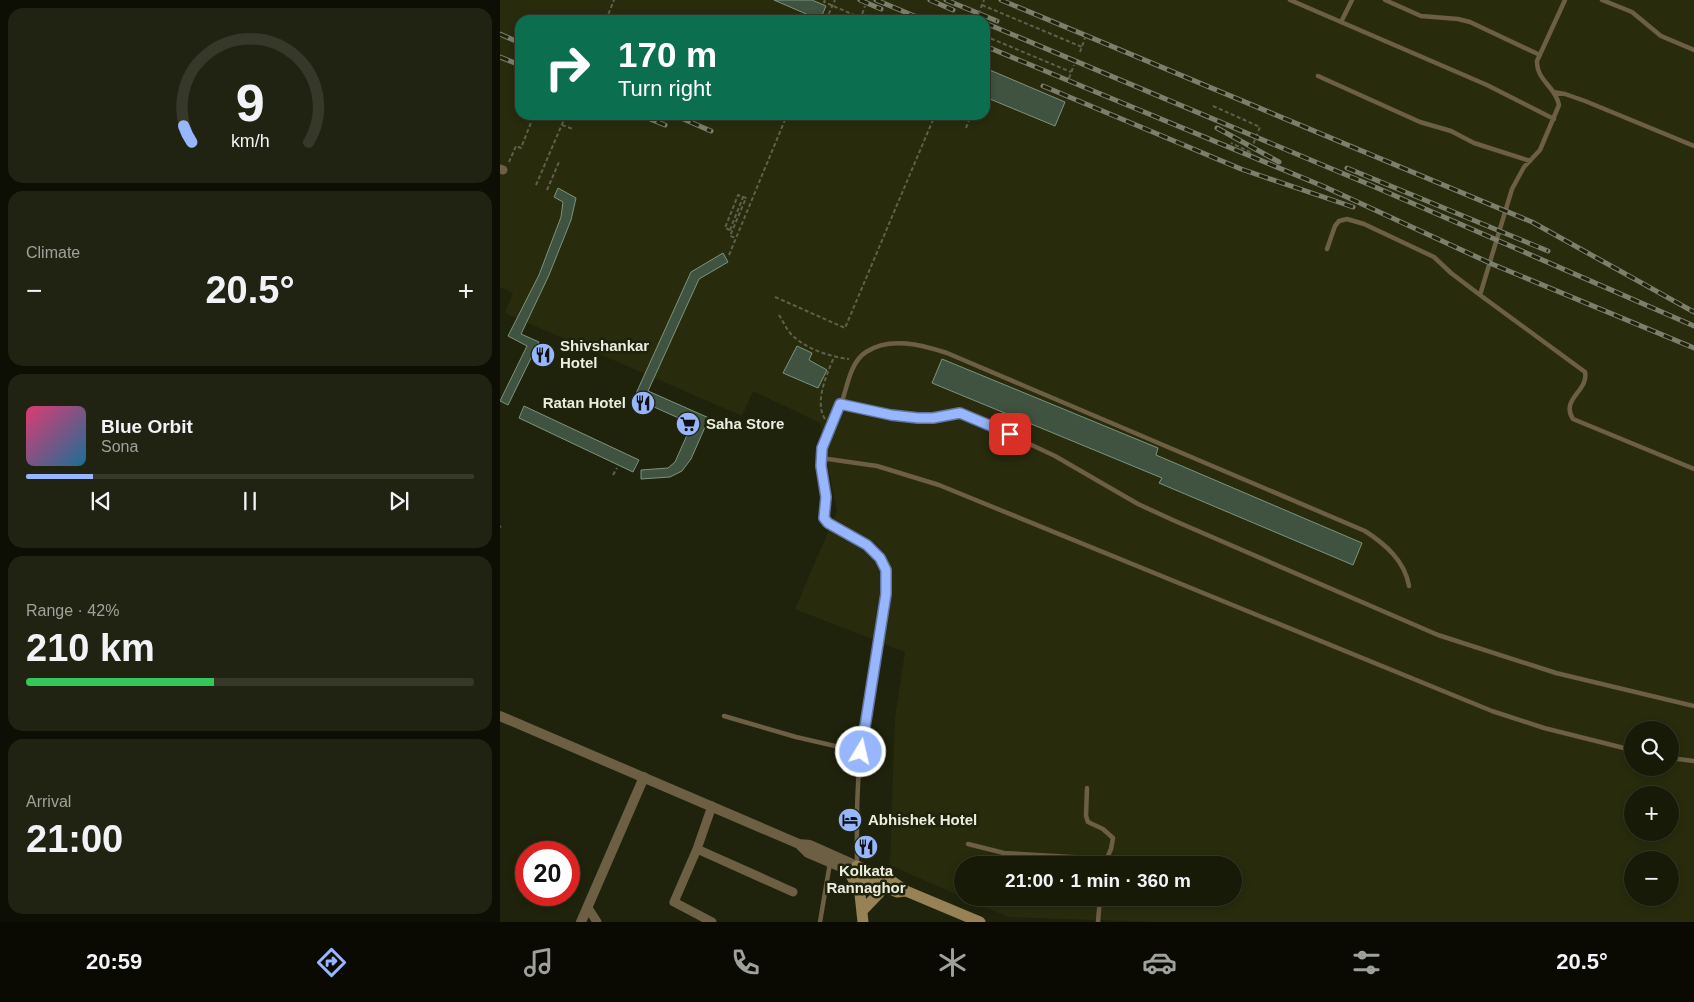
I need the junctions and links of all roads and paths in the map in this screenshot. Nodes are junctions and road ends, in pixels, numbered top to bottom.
1 (614, 0) edge
2 (835, 0) edge
3 (984, 0) edge
4 (1290, 0) edge
5 (1352, 0) edge
6 (1385, 0) edge
7 (1565, 0) edge
8 (1602, 0) edge
9 (825, 1) edge
10 (832, 6) junction
11 (866, 6) dead end
12 (982, 6) junction
13 (608, 15) edge
14 (828, 15) edge
15 (852, 15) edge
16 (863, 15) edge
17 (978, 15) edge
18 (1341, 22) junction
19 (990, 38) edge
20 (1085, 38) dead end
21 (1082, 47) junction
22 (1694, 50) edge
23 (1080, 52) dead end
24 (1540, 55) junction
25 (1074, 65) dead end
26 (1071, 72) junction
27 (1318, 76) dead end
28 (1069, 78) dead end
29 (1553, 92) junction
30 (1213, 106) dead end
31 (1554, 119) junction
32 (532, 120) edge
33 (564, 120) edge
34 (785, 120) edge
35 (933, 120) edge
36 (969, 120) edge
37 (562, 125) junction
38 (966, 128) dead end
39 (573, 129) dead end
40 (1231, 143) dead end
41 (1694, 146) edge
42 (559, 162) dead end
43 (1530, 162) junction
44 (504, 167) edge
45 (536, 185) dead end
46 (547, 190) dead end
47 (751, 201) junction
48 (736, 238) junction
49 (1327, 249) dead end
50 (729, 255) dead end
51 (1480, 295) junction
52 (775, 297) dead end
53 (779, 315) dead end
54 (834, 357) junction
55 (856, 362) junction
56 (840, 404) junction
57 (830, 424) junction
58 (821, 458) junction
59 (617, 468) dead end
60 (1694, 469) edge
61 (613, 475) dead end
62 (1409, 586) dead end
63 (1694, 706) edge
64 (500, 716) edge
65 (724, 716) dead end
66 (1624, 748) edge
67 (861, 752) junction
68 (1679, 759) edge
69 (1694, 761) edge
70 (644, 777) junction
71 (1086, 788) dead end
72 (712, 806) junction
73 (799, 844) junction
74 (968, 844) dead end
75 (697, 849) junction
76 (1055, 856) edge
77 (1108, 856) edge
78 (830, 863) junction
79 (854, 870) junction
80 (885, 887) junction
81 (906, 891) junction
82 (793, 892) dead end
83 (1099, 906) edge
84 (588, 908) junction
85 (863, 910) junction
86 (582, 922) edge
87 (597, 922) edge
88 (712, 922) edge
89 (820, 922) edge
90 (863, 922) edge
91 (980, 922) edge
92 (1098, 922) edge

1 - 13 path
2 - 10 path
3 - 12 path, bridge
4 - 18 lane
5 - 18 lane
6 - 24 lane
7 - 24 lane
8 - 22 lane
9 - 10 path
10 - 14 path
10 - 15 path
11 - 16 path
12 - 17 path, bridge
12 - 21 path
18 - 31 lane
19 - 26 path
20 - 21 path
21 - 23 path
24 - 29 lane
25 - 26 path
26 - 28 path
27 - 43 lane
29 - 31 lane
29 - 41 lane
30 - 40 path
31 - 43 lane
32 - 44 path
33 - 37 path
34 - 47 path
35 - 52 path
36 - 38 path
37 - 39 path
37 - 45 path
42 - 46 path
43 - 51 lane
47 - 48 path
47 - 48 path, bridge
48 - 50 path
49 - 51 lane
51 - 60 lane
53 - 54 path
54 - 55 path
54 - 57 path
55 - 56 lane
55 - 62 lane
56 - 57 lane
56 - 63 lane
57 - 58 lane
58 - 66 lane
58 - 67 lane
59 - 61 path
64 - 70 street
65 - 67 lane
67 - 79 lane
68 - 69 lane
70 - 72 street
70 - 84 street
71 - 77 lane
72 - 73 street
72 - 75 street
73 - 78 street
73 - 79 street
74 - 76 lane
75 - 82 street
75 - 88 street
78 - 79 street
78 - 89 lane
79 - 80 main road
79 - 81 main road
79 - 85 main road
80 - 81 main road
80 - 85 main road
81 - 91 main road
83 - 92 lane
84 - 86 street
84 - 87 street
85 - 90 main road

